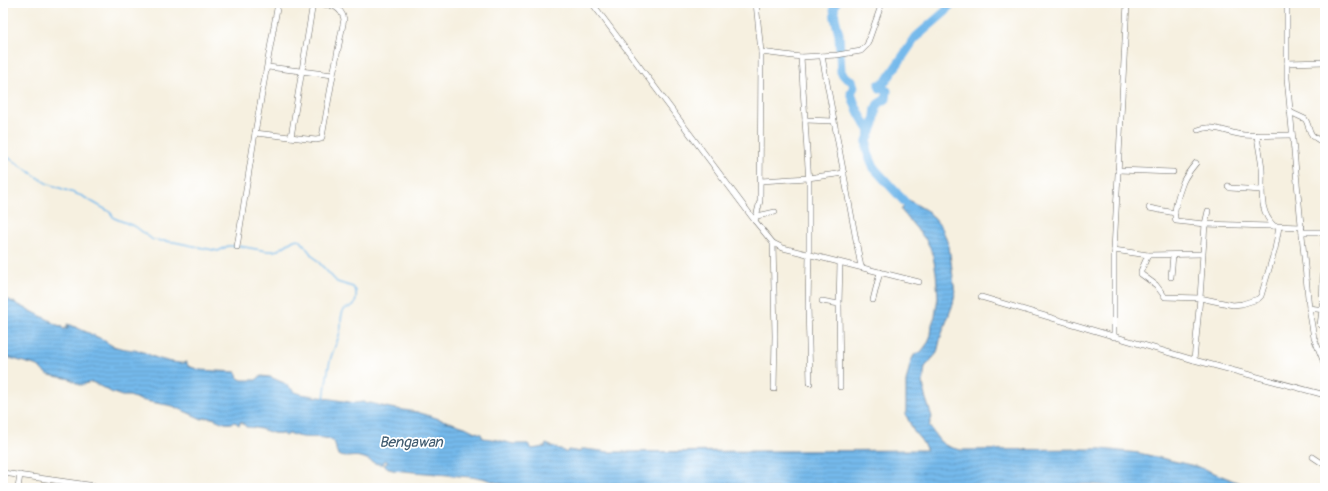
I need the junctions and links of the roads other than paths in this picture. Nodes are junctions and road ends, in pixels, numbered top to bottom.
1 (278, 3) edge
2 (314, 3) edge
3 (592, 3) edge
4 (756, 3) edge
5 (882, 3) edge
6 (1127, 3) edge
7 (1287, 3) edge
8 (761, 52) junction
9 (822, 56) junction
10 (801, 57) junction
11 (1325, 62) edge
12 (1287, 64) junction
13 (268, 67) junction
14 (302, 71) junction
15 (333, 75) junction
16 (1290, 112) junction
17 (805, 120) junction
18 (834, 121) junction
19 (1198, 130) dead end
20 (255, 133) junction
21 (1257, 135) junction
22 (1292, 135) junction
23 (291, 137) junction
24 (1325, 145) edge
25 (1196, 163) dead end
26 (1118, 170) junction
27 (1173, 172) dead end
28 (844, 173) junction
29 (808, 178) junction
30 (761, 181) junction
31 (1228, 186) dead end
32 (1262, 190) junction
33 (1325, 201) edge
34 (1149, 208) dead end
35 (1208, 211) dead end
36 (775, 212) dead end
37 (1175, 212) junction
38 (756, 218) junction
39 (1205, 224) junction
40 (1277, 226) junction
41 (1302, 229) junction
42 (1325, 232) edge
43 (774, 243) junction
44 (237, 247) dead end
45 (1114, 250) junction
46 (1202, 254) junction
47 (809, 255) junction
48 (1148, 255) junction
49 (1173, 255) junction
50 (840, 263) junction
51 (1324, 263) edge
52 (861, 267) junction
53 (880, 272) junction
54 (1172, 277) dead end
55 (918, 282) dead end
56 (981, 297) dead end
57 (1200, 298) junction
58 (874, 300) dead end
59 (822, 301) dead end
60 (839, 304) junction
61 (1309, 308) junction
62 (1323, 310) edge
63 (1320, 325) dead end
64 (1114, 337) junction
65 (1323, 354) edge
66 (1194, 360) junction
67 (1325, 366) edge
68 (810, 383) dead end
69 (840, 387) dead end
70 (774, 389) dead end
71 (1325, 395) edge
72 (1313, 457) dead end
73 (1325, 466) edge
74 (3, 473) edge
75 (20, 475) junction
76 (18, 488) edge
77 (110, 488) edge

1 - 13 street
2 - 14 street
2 - 15 street
3 - 38 street
4 - 8 street
5 - 9 street
6 - 26 street
7 - 12 street
8 - 10 street
8 - 30 street
9 - 10 street
9 - 18 street
10 - 17 street
11 - 12 street
12 - 16 street
13 - 14 street
13 - 20 street
14 - 15 street
14 - 23 street
15 - 23 street
16 - 22 street
16 - 24 street
17 - 18 street
17 - 29 street
18 - 28 street
19 - 21 street
20 - 23 street
20 - 44 street
21 - 22 street
21 - 32 street
22 - 41 street
25 - 37 street
26 - 27 street
26 - 45 street
28 - 29 street
28 - 52 street
29 - 30 street
29 - 47 street
30 - 38 street
31 - 32 street
32 - 40 street
33 - 42 street
34 - 37 street
35 - 39 street
36 - 38 street
37 - 39 street
38 - 43 street
39 - 40 street
39 - 46 street
40 - 41 street
40 - 57 street
41 - 42 street
41 - 61 street
42 - 51 street
43 - 47 street
43 - 70 street
45 - 48 street
45 - 64 street
46 - 49 street
46 - 57 street
47 - 50 street
47 - 68 street
48 - 49 street
48 - 57 street
49 - 54 street
50 - 52 street
50 - 60 street
51 - 62 street
52 - 53 street
53 - 55 street
53 - 58 street
56 - 64 street
57 - 66 street
59 - 60 street
60 - 69 street
61 - 62 street
61 - 65 street
62 - 63 street
64 - 66 street
65 - 67 street
66 - 71 street
72 - 73 street
74 - 75 street
75 - 76 street
75 - 77 street

